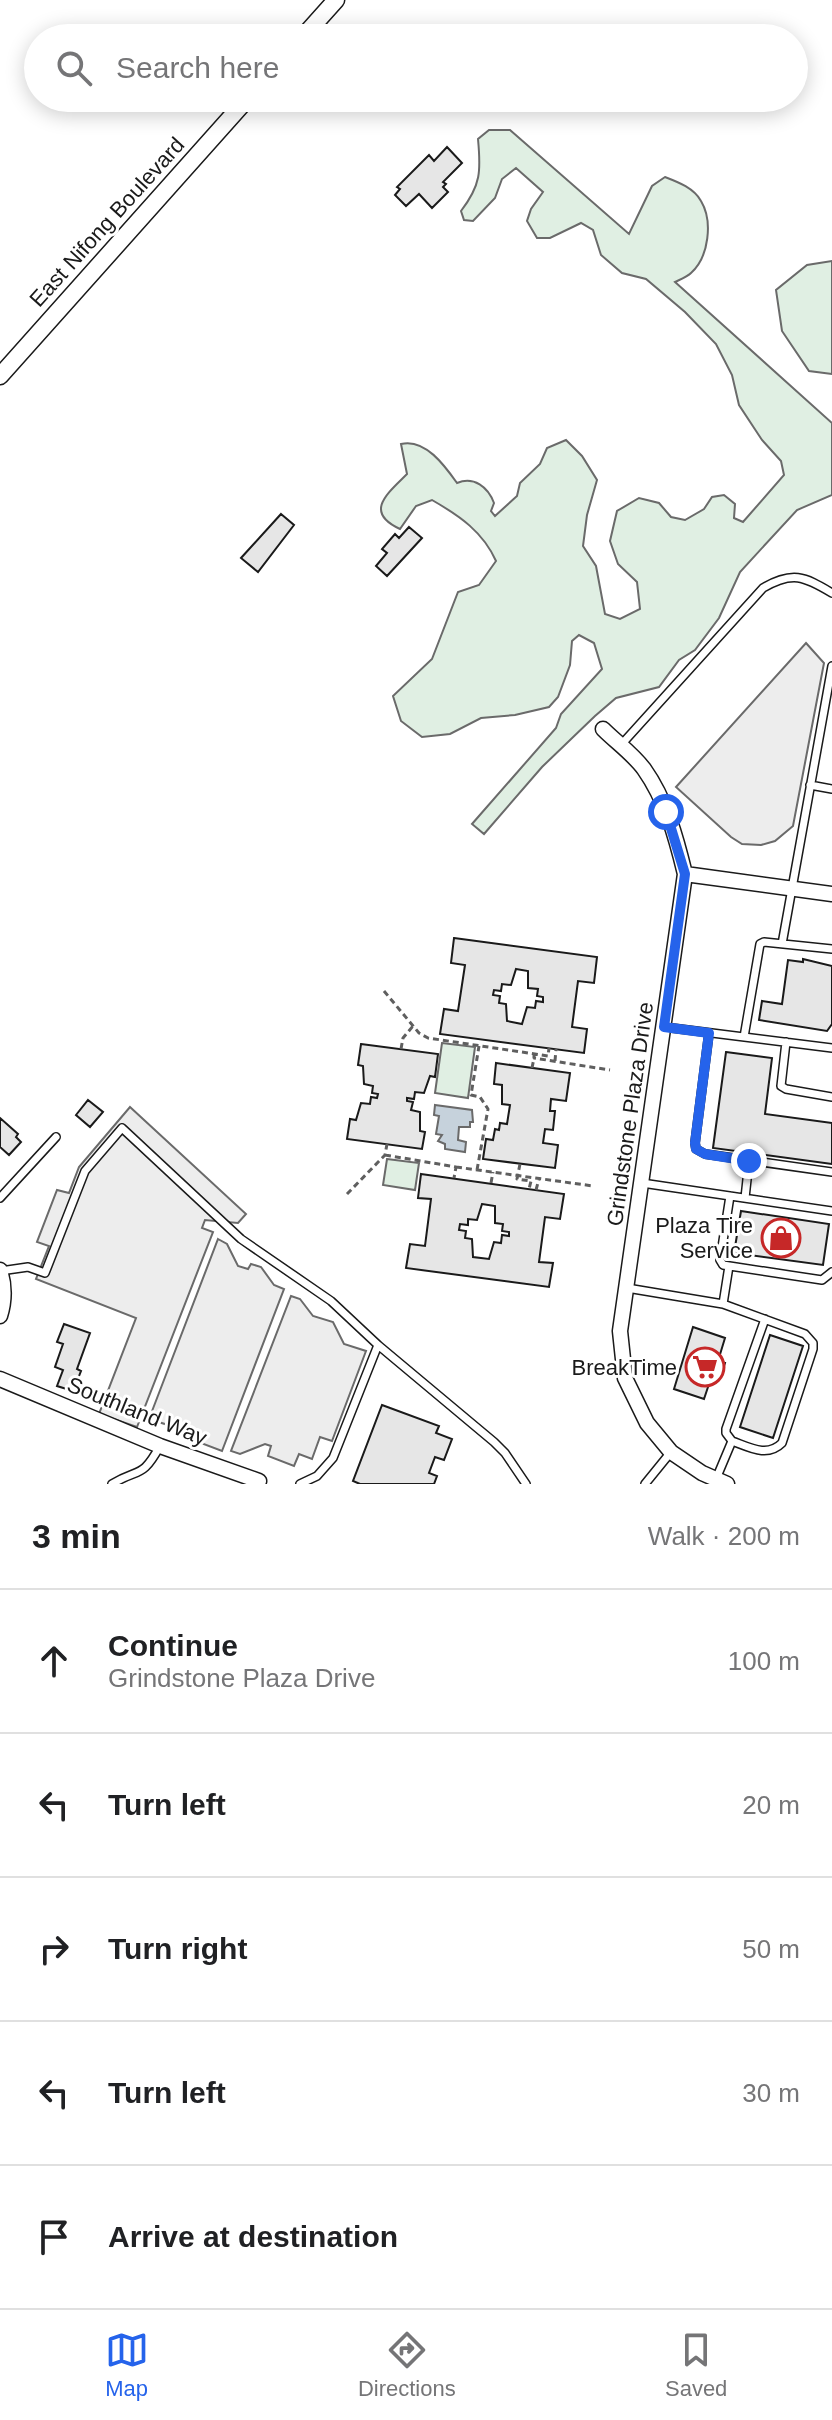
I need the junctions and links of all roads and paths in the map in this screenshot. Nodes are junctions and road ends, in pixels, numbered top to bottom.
1 (336, 0) edge
2 (315, 24) edge
3 (236, 112) edge
4 (0, 376) edge
5 (832, 593) edge
6 (832, 666) edge
7 (829, 702) edge
8 (603, 729) dead end
9 (620, 746) junction
10 (810, 785) junction
11 (832, 789) edge
12 (685, 874) junction
13 (792, 889) junction
14 (832, 894) edge
15 (782, 944) junction
16 (832, 949) edge
17 (384, 991) dead end
18 (413, 1026) junction
19 (664, 1027) junction
20 (709, 1033) junction
21 (744, 1037) junction
22 (474, 1038) dead end
23 (786, 1042) junction
24 (513, 1044) dead end
25 (476, 1045) junction
26 (549, 1048) dead end
27 (832, 1048) edge
28 (401, 1049) dead end
29 (556, 1049) dead end
30 (512, 1051) junction
31 (534, 1056) junction
32 (555, 1061) junction
33 (532, 1068) dead end
34 (610, 1070) dead end
35 (832, 1097) edge
36 (56, 1137) dead end
37 (387, 1144) dead end
38 (385, 1155) junction
39 (749, 1161) junction
40 (520, 1164) dead end
41 (456, 1167) junction
42 (477, 1170) junction
43 (493, 1172) junction
44 (832, 1172) edge
45 (518, 1176) junction
46 (454, 1178) dead end
47 (539, 1179) junction
48 (491, 1183) dead end
49 (642, 1183) junction
50 (593, 1186) dead end
51 (529, 1189) dead end
52 (536, 1190) dead end
53 (347, 1194) dead end
54 (730, 1196) junction
55 (0, 1198) edge
56 (745, 1198) junction
57 (832, 1211) edge
58 (729, 1266) junction
59 (0, 1270) edge
60 (832, 1272) edge
61 (627, 1288) junction
62 (723, 1304) junction
63 (0, 1316) edge
64 (765, 1319) junction
65 (378, 1345) junction
66 (0, 1379) edge
67 (732, 1441) junction
68 (160, 1446) junction
69 (671, 1452) junction
70 (264, 1482) edge
71 (722, 1482) edge
72 (112, 1484) edge
73 (300, 1484) edge
74 (526, 1484) edge
75 (645, 1484) edge

1 - 2 street
3 - 4 street, East Nifong Boulevard
5 - 9 lane
6 - 7 lane
7 - 10 lane
8 - 9 street, Grindstone Plaza Drive
9 - 12 street, Grindstone Plaza Drive
10 - 11 lane
10 - 13 lane
12 - 13 street
12 - 19 street, Grindstone Plaza Drive
13 - 14 street
13 - 15 lane
15 - 16 lane
15 - 21 lane
17 - 18 path
18 - 25 path
18 - 28 path
19 - 20 lane
19 - 49 street, Grindstone Plaza Drive
20 - 21 lane
20 - 39 lane
21 - 23 lane
22 - 25 path
23 - 27 lane
23 - 35 lane
24 - 30 path
25 - 30 path
25 - 42 path
26 - 31 path
29 - 32 path
30 - 31 path
31 - 32 path
31 - 33 path
32 - 34 path
36 - 55 lane
37 - 38 path
38 - 41 path
38 - 53 path
39 - 44 lane
39 - 56 lane
40 - 45 path
41 - 42 path
41 - 46 path
42 - 43 path
43 - 45 path
43 - 48 path
45 - 47 path
45 - 51 path
47 - 50 path
47 - 52 path
49 - 54 lane
49 - 61 street, Grindstone Plaza Drive
54 - 56 lane
54 - 58 lane
56 - 57 lane
58 - 60 lane
58 - 62 lane
59 - 63 street
59 - 65 lane
61 - 62 lane
61 - 69 street, Grindstone Plaza Drive
62 - 64 lane
64 - 67 lane
64 - 67 lane
65 - 73 lane
65 - 74 lane
66 - 68 street, Southland Way
67 - 71 lane
68 - 70 street, Southland Way
68 - 72 lane
69 - 71 street, Grindstone Plaza Drive
69 - 75 lane

